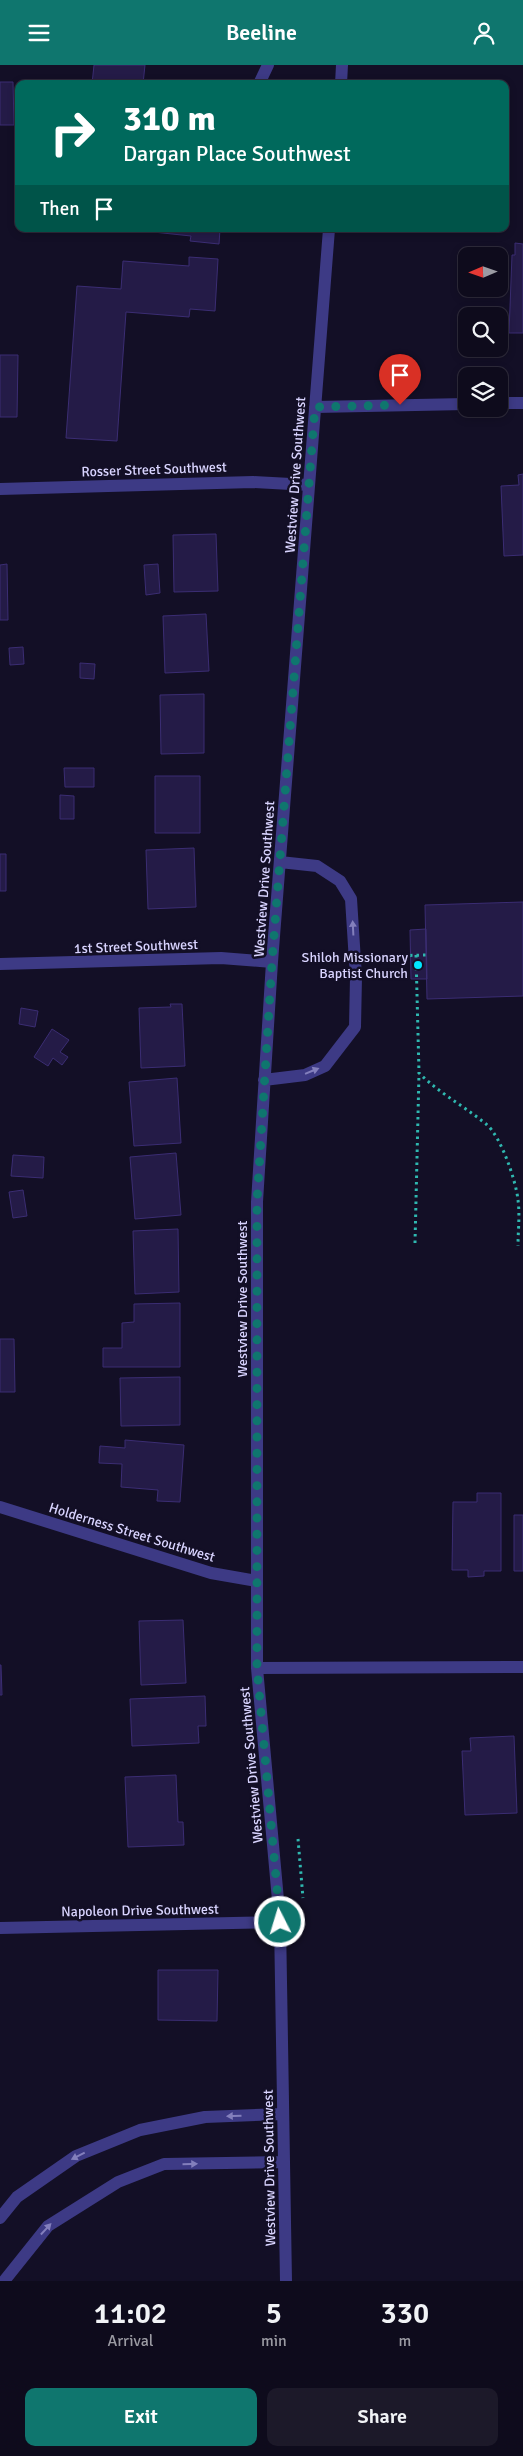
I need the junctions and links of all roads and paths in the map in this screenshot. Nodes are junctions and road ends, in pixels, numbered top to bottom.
1 (268, 65) edge
2 (342, 65) edge
3 (261, 80) edge
4 (341, 80) edge
5 (329, 232) edge
6 (508, 403) edge
7 (523, 403) edge
8 (458, 404) edge
9 (315, 407) junction
10 (309, 485) junction
11 (0, 489) edge
12 (280, 862) junction
13 (416, 955) junction
14 (426, 955) dead end
15 (384, 956) dead end
16 (272, 962) junction
17 (0, 964) edge
18 (419, 1073) junction
19 (264, 1080) junction
20 (415, 1243) dead end
21 (518, 1246) dead end
22 (0, 1507) edge
23 (257, 1581) junction
24 (523, 1667) edge
25 (257, 1668) junction
26 (280, 1922) junction
27 (0, 1927) edge
28 (283, 2114) junction
29 (284, 2162) junction
30 (0, 2218) edge
31 (25, 2255) junction
32 (4, 2281) edge
33 (16, 2281) edge
34 (286, 2281) edge

1 - 3 street
2 - 4 street
5 - 9 street, Westview Drive Southwest
6 - 7 street
8 - 9 street
9 - 10 street, Westview Drive Southwest
10 - 11 street, Rosser Street Southwest
10 - 12 street, Westview Drive Southwest
12 - 16 street, Westview Drive Southwest
19 -> 12 street
13 - 14 path
13 - 15 path
13 - 18 path
16 - 17 street, 1st Street Southwest
16 - 19 street, Westview Drive Southwest
18 - 20 path
18 - 21 path
19 - 23 street, Westview Drive Southwest
22 - 23 street, Holderness Street Southwest
23 - 25 street, Westview Drive Southwest
24 - 25 street
25 - 26 street, Westview Drive Southwest
26 - 27 street, Napoleon Drive Southwest
26 - 28 street, Westview Drive Southwest
28 - 29 street, Westview Drive Southwest
28 -> 30 street
31 -> 29 street
29 - 34 street, Westview Drive Southwest
31 - 32 street
31 - 33 street

